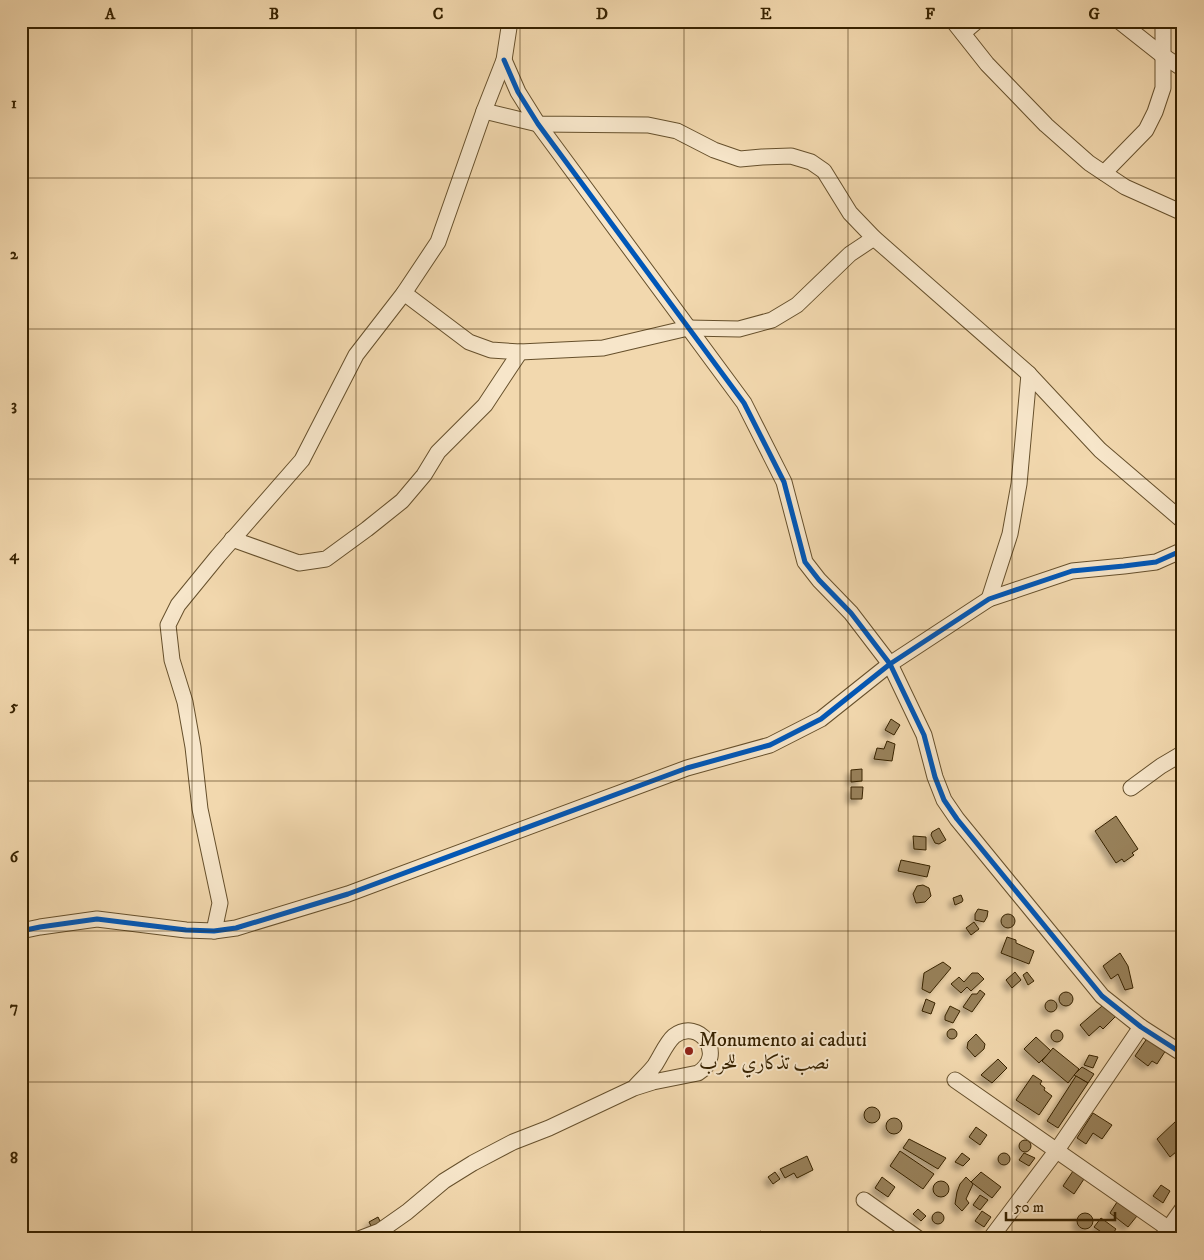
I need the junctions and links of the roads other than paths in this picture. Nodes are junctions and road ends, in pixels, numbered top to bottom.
1 (510, 21) edge
2 (953, 21) edge
3 (976, 21) edge
4 (1119, 21) edge
5 (1164, 21) edge
6 (963, 34) junction
7 (1162, 55) junction
8 (504, 60) junction
9 (1183, 69) edge
10 (484, 111) junction
11 (538, 124) junction
12 (1104, 173) junction
13 (1183, 213) edge
14 (874, 238) junction
15 (404, 293) junction
16 (688, 328) junction
17 (520, 352) junction
18 (1029, 374) junction
19 (1183, 521) edge
20 (232, 539) junction
21 (1183, 550) edge
22 (989, 599) junction
23 (890, 664) junction
24 (1183, 753) edge
25 (1131, 788) dead end
26 (21, 931) edge
27 (214, 931) junction
28 (1141, 1027) junction
29 (1183, 1054) edge
30 (955, 1080) dead end
31 (634, 1088) junction
32 (1056, 1150) junction
33 (864, 1200) dead end
34 (1183, 1208) edge
35 (1169, 1236) edge
36 (359, 1239) edge
37 (920, 1239) edge
38 (990, 1239) edge

1 - 8 street
2 - 6 street
3 - 6 street
4 - 7 street
5 - 7 street
6 - 12 street
7 - 9 street
7 - 12 street
8 - 10 street
8 - 11 street
10 - 11 street
10 - 15 street
11 - 14 street
11 - 16 street
12 - 13 street
14 - 16 street
14 - 18 street
15 - 17 street
15 - 20 street
16 - 17 street
16 - 23 street
17 - 20 street
18 - 19 street
18 - 22 street
20 - 27 street
21 - 22 street
22 - 23 street
23 - 27 street
23 - 28 street
24 - 25 street
26 - 27 street
28 - 29 street
28 - 32 street
30 - 32 street
31 - 31 street
31 - 36 street
32 - 35 street
32 - 38 street
33 - 37 street
34 - 35 street

